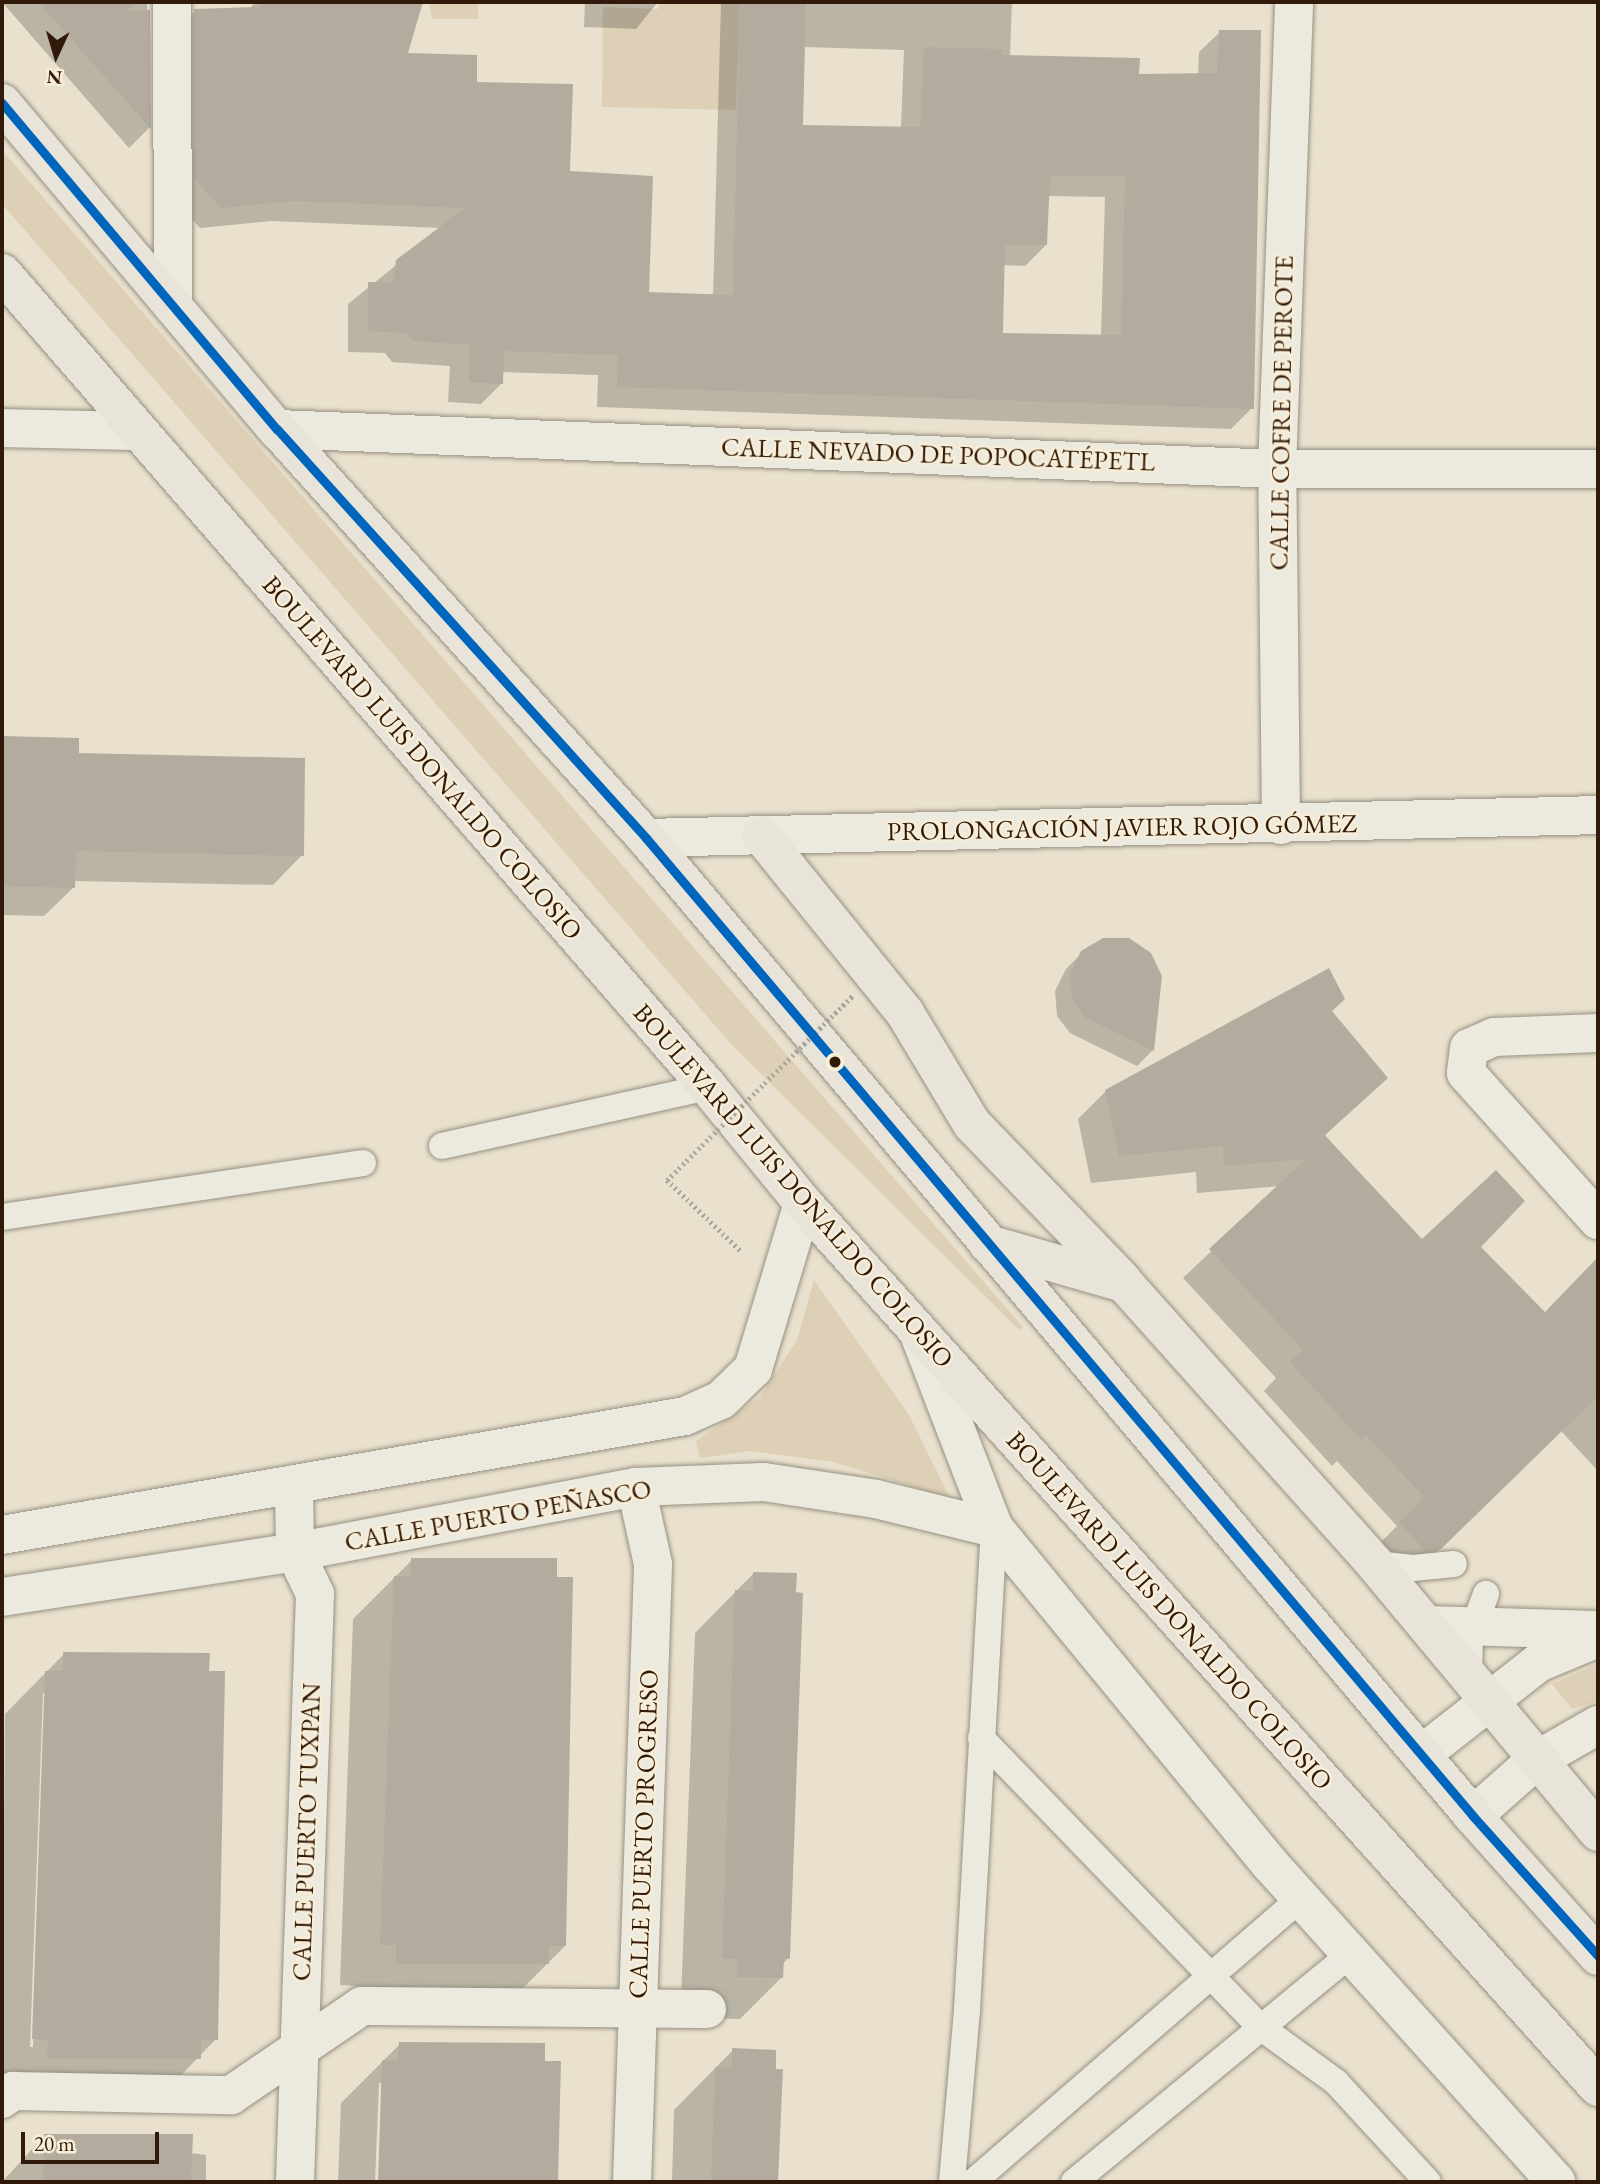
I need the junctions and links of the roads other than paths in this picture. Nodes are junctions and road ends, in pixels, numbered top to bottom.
1 (172, 2) edge
2 (1294, 2) edge
3 (2, 103) edge
4 (2, 273) edge
5 (173, 306) junction
6 (2, 428) edge
7 (277, 429) junction
8 (138, 431) junction
9 (1277, 468) junction
10 (1598, 469) edge
11 (1598, 815) edge
12 (1281, 825) junction
13 (761, 835) junction
14 (646, 838) junction
15 (1598, 1033) edge
16 (708, 1087) junction
17 (442, 1146) dead end
18 (363, 1163) dead end
19 (803, 1203) junction
20 (2, 1217) edge
21 (1598, 1220) edge
22 (988, 1244) junction
23 (1124, 1283) junction
24 (919, 1332) junction
25 (294, 1486) junction
26 (636, 1487) junction
27 (994, 1528) junction
28 (2, 1535) edge
29 (295, 1552) junction
30 (1375, 1564) junction
31 (1454, 1564) dead end
32 (1486, 1594) dead end
33 (2, 1597) edge
34 (1426, 1625) junction
35 (1472, 1629) junction
36 (1598, 1630) edge
37 (1598, 1638) edge
38 (1479, 1689) junction
39 (1598, 1725) edge
40 (981, 1738) junction
41 (1422, 1754) junction
42 (1535, 1761) junction
43 (1473, 1816) junction
44 (1598, 1832) edge
45 (1301, 1898) junction
46 (1351, 1954) junction
47 (1598, 1956) edge
48 (1211, 1975) junction
49 (707, 2009) dead end
50 (638, 2010) junction
51 (1259, 2026) junction
52 (299, 2048) junction
53 (1598, 2087) edge
54 (2, 2099) edge
55 (295, 2182) edge
56 (632, 2182) edge
57 (952, 2182) edge
58 (973, 2182) edge
59 (1074, 2182) edge
60 (1428, 2182) edge
61 (1556, 2182) edge

1 - 5 street
2 - 9 street, CALLE COFRE DE PEROTE
3 - 5 main road
4 - 8 main road, BOULEVARD LUIS DONALDO COLOSIO
5 - 7 main road
6 - 8 street
7 - 9 street, CALLE NEVADO DE POPOCATÉPETL
7 - 14 main road
8 - 16 main road, BOULEVARD LUIS DONALDO COLOSIO
9 - 10 street, CALLE NEVADO DE POPOCATÉPETL
9 - 12 street, CALLE COFRE DE PEROTE
11 - 12 street, PROLONGACIÓN JAVIER ROJO GÓMEZ
12 - 13 street, PROLONGACIÓN JAVIER ROJO GÓMEZ
13 - 14 street, PROLONGACIÓN JAVIER ROJO GÓMEZ
13 - 23 main road
14 - 22 main road
15 - 21 street
16 - 17 lane
16 - 19 main road, BOULEVARD LUIS DONALDO COLOSIO
18 - 20 lane
19 - 24 main road, BOULEVARD LUIS DONALDO COLOSIO
19 - 25 street
22 - 23 main road
22 - 41 main road
23 - 30 main road
24 - 27 street
24 - 53 main road, BOULEVARD LUIS DONALDO COLOSIO
25 - 28 street
25 - 29 street, CALLE PUERTO TUXPAN
26 - 27 street, CALLE PUERTO PEÑASCO
26 - 29 street, CALLE PUERTO PEÑASCO
26 - 50 street, CALLE PUERTO PROGRESO
27 - 40 lane
27 - 45 street
29 - 33 street, CALLE PUERTO PEÑASCO
29 - 52 street, CALLE PUERTO TUXPAN
30 - 31 lane
30 - 34 main road
32 - 35 lane
34 - 35 street
34 - 38 main road
35 - 36 street
35 - 38 lane
37 - 38 street
38 - 41 street
38 - 42 main road
39 - 42 street
40 - 48 lane
40 - 57 lane
41 - 43 main road
42 - 43 street
42 - 44 main road
43 - 47 main road
45 - 46 street
45 - 48 lane
46 - 51 lane
46 - 61 street
48 - 51 lane
48 - 58 lane
49 - 50 street
50 - 52 street
50 - 56 street, CALLE PUERTO PROGRESO
51 - 59 lane
51 - 60 lane
52 - 54 street
52 - 55 street, CALLE PUERTO TUXPAN

